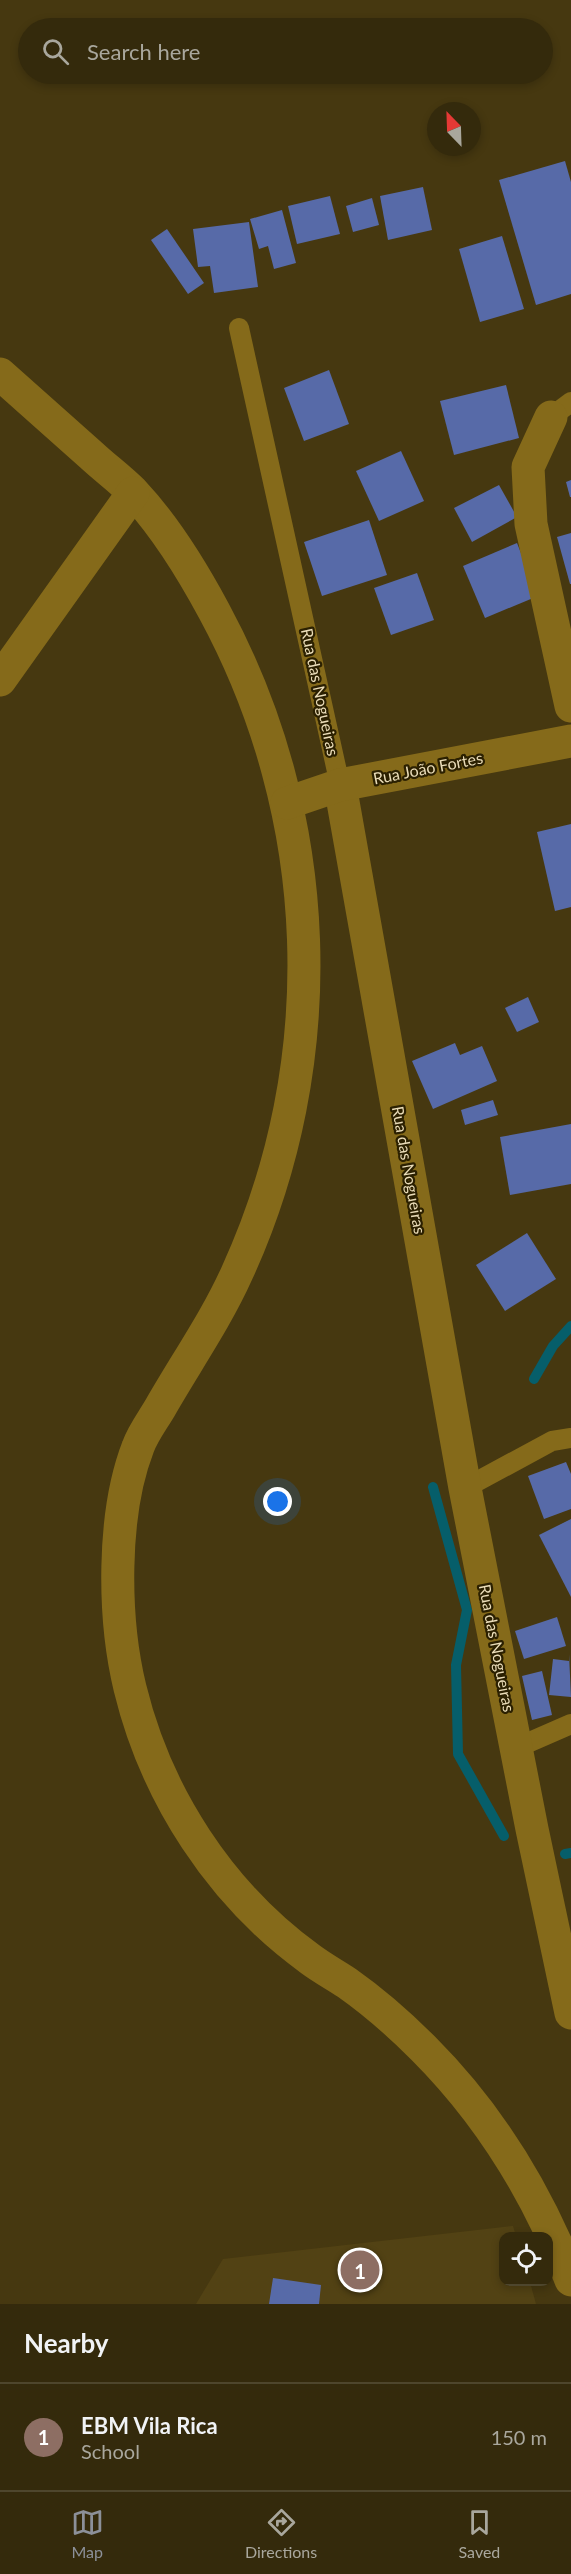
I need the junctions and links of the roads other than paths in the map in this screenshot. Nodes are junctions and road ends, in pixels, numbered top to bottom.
1 (239, 328) dead end
2 (0, 374) edge
3 (561, 409) edge
4 (133, 493) junction
5 (0, 680) edge
6 (571, 706) edge
7 (571, 741) edge
8 (340, 785) junction
9 (287, 803) junction
10 (571, 1437) edge
11 (465, 1488) junction
12 (571, 1724) edge
13 (516, 1748) junction
14 (571, 2013) edge
15 (571, 2280) edge

1 - 8 lane, Rua das Nogueiras
2 - 4 street
3 - 6 street
4 - 5 street
4 - 9 street
7 - 8 street, Rua João Fortes
8 - 9 street, Rua João Fortes
8 - 11 street, Rua das Nogueiras
9 - 15 street
10 - 11 lane
11 - 13 street, Rua das Nogueiras
12 - 13 lane
13 - 14 street, Rua das Nogueiras

